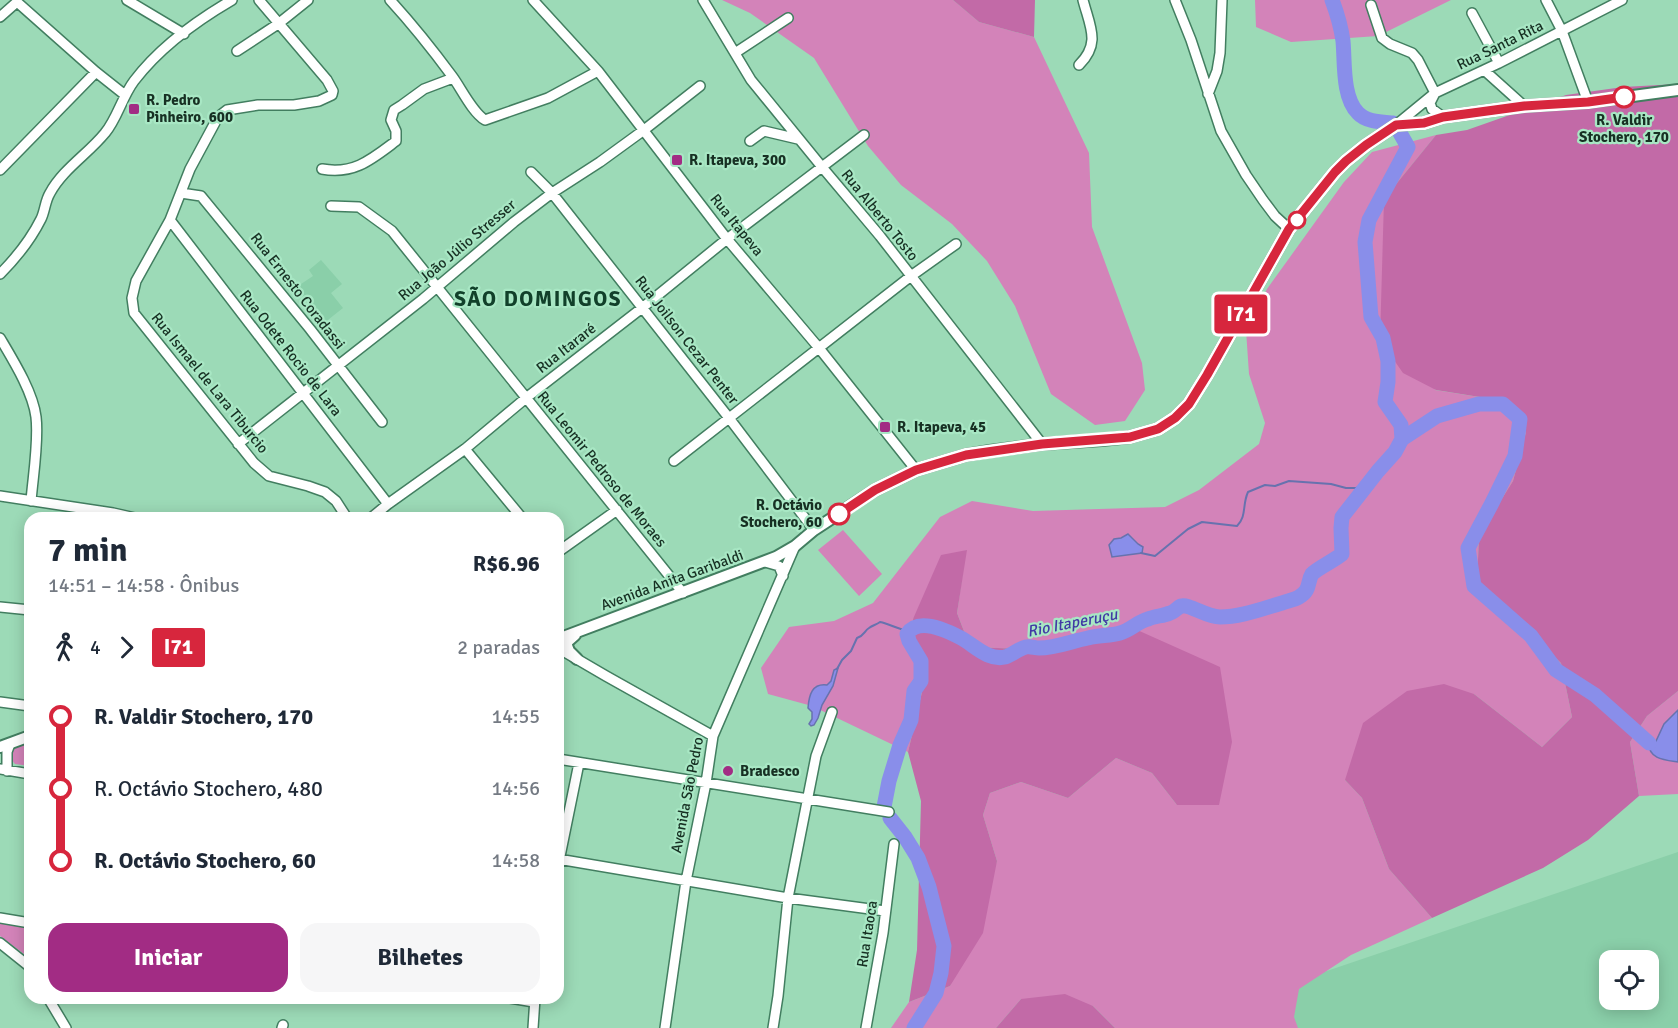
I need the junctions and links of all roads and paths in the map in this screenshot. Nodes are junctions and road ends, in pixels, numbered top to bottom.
1 (127, 0) edge
2 (232, 0) edge
3 (259, 0) edge
4 (308, 0) edge
5 (390, 0) edge
6 (533, 0) edge
7 (703, 0) edge
8 (1083, 0) edge
9 (1175, 0) edge
10 (1222, 0) edge
11 (1545, 0) edge
12 (1618, 1) edge
13 (1371, 5) dead end
14 (1472, 13) dead end
15 (0, 17) edge
16 (788, 18) dead end
17 (278, 24) junction
18 (1562, 31) junction
19 (183, 34) junction
20 (237, 51) dead end
21 (735, 53) junction
22 (1499, 63) junction
23 (1079, 65) dead end
24 (1484, 70) junction
25 (598, 71) junction
26 (96, 72) junction
27 (453, 78) junction
28 (700, 86) dead end
29 (1678, 90) edge
30 (1435, 93) junction
31 (1208, 94) junction
32 (125, 95) junction
33 (1588, 102) junction
34 (1524, 106) junction
35 (1443, 117) junction
36 (1396, 125) junction
37 (644, 130) junction
38 (864, 135) dead end
39 (798, 139) junction
40 (750, 141) dead end
41 (822, 167) junction
42 (322, 169) dead end
43 (0, 170) edge
44 (531, 172) dead end
45 (552, 193) junction
46 (180, 194) junction
47 (331, 206) dead end
48 (170, 220) junction
49 (1289, 229) junction
50 (727, 239) junction
51 (956, 243) dead end
52 (0, 274) edge
53 (911, 276) junction
54 (437, 286) junction
55 (642, 308) junction
56 (0, 338) edge
57 (819, 348) junction
58 (338, 365) junction
59 (303, 393) junction
60 (526, 398) junction
61 (729, 418) junction
62 (382, 422) dead end
63 (238, 444) junction
64 (1042, 444) junction
65 (465, 449) junction
66 (674, 461) dead end
67 (916, 470) junction
68 (0, 496) edge
69 (31, 501) junction
70 (388, 504) junction
71 (616, 510) junction
72 (95, 512) edge
73 (343, 512) edge
74 (378, 512) edge
75 (517, 512) edge
76 (814, 530) junction
77 (795, 546) junction
78 (564, 548) edge
79 (765, 562) junction
80 (783, 576) junction
81 (683, 593) junction
82 (0, 607) edge
83 (24, 609) edge
84 (582, 629) junction
85 (564, 636) edge
86 (564, 651) edge
87 (577, 659) junction
88 (0, 702) edge
89 (24, 705) edge
90 (832, 712) dead end
91 (713, 736) junction
92 (24, 738) edge
93 (5, 745) edge
94 (564, 760) edge
95 (579, 763) junction
96 (3, 770) edge
97 (24, 773) edge
98 (706, 783) junction
99 (808, 799) junction
100 (889, 812) dead end
101 (564, 833) edge
102 (894, 844) dead end
103 (564, 862) edge
104 (686, 881) junction
105 (788, 898) junction
106 (885, 911) junction
107 (0, 918) edge
108 (24, 922) edge
109 (0, 943) edge
110 (24, 962) edge
111 (52, 1004) edge
112 (535, 1004) edge
113 (66, 1028) edge
114 (533, 1028) edge
115 (665, 1028) edge
116 (773, 1028) edge
117 (866, 1028) edge

1 - 19 street
2 - 19 street
3 - 17 street
4 - 17 street
5 - 27 street
6 - 25 street, Rua Itapeva
7 - 21 street, Rua Alberto Tosto
8 - 23 street
9 - 31 street
10 - 31 street
11 - 18 street
12 - 18 street, Rua Santa Rita
13 - 30 street
14 - 22 street
15 - 26 street
16 - 21 street
17 - 20 street
17 - 46 street, Rua Ismael de Lara Tiburcio
18 - 22 street, Rua Santa Rita
18 - 33 street
19 - 32 street
21 - 39 street, Rua Alberto Tosto
22 - 24 street, Rua Santa Rita
24 - 30 street, Rua Santa Rita
24 - 34 street
25 - 27 street
25 - 37 street, Rua Itapeva
26 - 32 street
26 - 43 street
27 - 42 street
28 - 37 street, Rua João Júlio Stresser
29 - 33 main road
30 - 35 street
30 - 36 street, Rua Santa Rita
31 - 49 street
32 - 52 street
33 - 34 main road
34 - 35 main road
35 - 36 main road
36 - 49 main road, Avenida Anita Garibaldi
37 - 45 street, Rua João Júlio Stresser
37 - 50 street, Rua Itapeva
38 - 41 street, Rua Itararé
39 - 40 street
39 - 41 street, Rua Alberto Tosto
41 - 50 street, Rua Itararé
41 - 53 street, Rua Alberto Tosto
44 - 45 street, Rua Joilson Cezar Penter
45 - 54 street, Rua João Júlio Stresser
45 - 55 street, Rua Joilson Cezar Penter
46 - 48 street, Rua Ismael de Lara Tiburcio
46 - 58 street, Rua Ernesto Coradassi
47 - 54 street, Rua Leomir Pedroso de Moraes
48 - 59 street, Rua Odete Rocio de Lara
48 - 63 street, Rua Ismael de Lara Tiburcio
49 - 64 main road, Avenida Anita Garibaldi
50 - 55 street, Rua Itararé
50 - 57 street, Rua Itapeva
51 - 53 street
53 - 57 street
53 - 64 street, Rua Alberto Tosto
54 - 58 street, Rua João Júlio Stresser
54 - 60 street, Rua Leomir Pedroso de Moraes
55 - 60 street, Rua Itararé
55 - 61 street, Rua Joilson Cezar Penter
56 - 69 street
57 - 61 street
57 - 67 street, Rua Itapeva
58 - 59 street, Rua João Júlio Stresser
58 - 62 street, Rua Ernesto Coradassi
59 - 63 street, Rua João Júlio Stresser
59 - 70 street, Rua Odete Rocio de Lara
60 - 65 street, Rua Itararé
60 - 71 street, Rua Leomir Pedroso de Moraes
61 - 66 street
61 - 76 street, Rua Joilson Cezar Penter
63 - 73 street, Rua Ismael de Lara Tiburcio
64 - 67 main road, Avenida Anita Garibaldi
65 - 70 street, Rua Itararé
65 - 75 street
67 - 76 main road, Avenida Anita Garibaldi
68 - 69 street
69 - 72 street
70 - 74 street, Rua Itararé
71 - 78 street
71 - 81 street, Rua Leomir Pedroso de Moraes
76 - 77 main road, Avenida Anita Garibaldi
77 - 79 main road, Avenida Anita Garibaldi
77 - 80 street, Avenida São Pedro
79 - 80 street
79 - 81 main road, Avenida Anita Garibaldi
80 - 91 street, Avenida São Pedro
81 - 84 main road, Avenida Anita Garibaldi
82 - 83 street
84 - 85 main road, Avenida Anita Garibaldi
84 - 87 main road
86 - 87 street
87 - 91 street
88 - 89 street
90 - 99 street
91 - 98 street, Avenida São Pedro
92 - 93 main road
93 - 96 street
94 - 95 street
95 - 98 street
95 - 101 street
96 - 97 street
98 - 99 street
98 - 104 street, Avenida São Pedro
99 - 100 street
99 - 105 street
102 - 106 street, Rua Itaoca
103 - 104 street
104 - 105 street
104 - 115 street, Avenida São Pedro
105 - 106 street
105 - 116 street
106 - 117 street, Rua Itaoca
107 - 108 street
109 - 110 street
111 - 113 street
112 - 114 street

